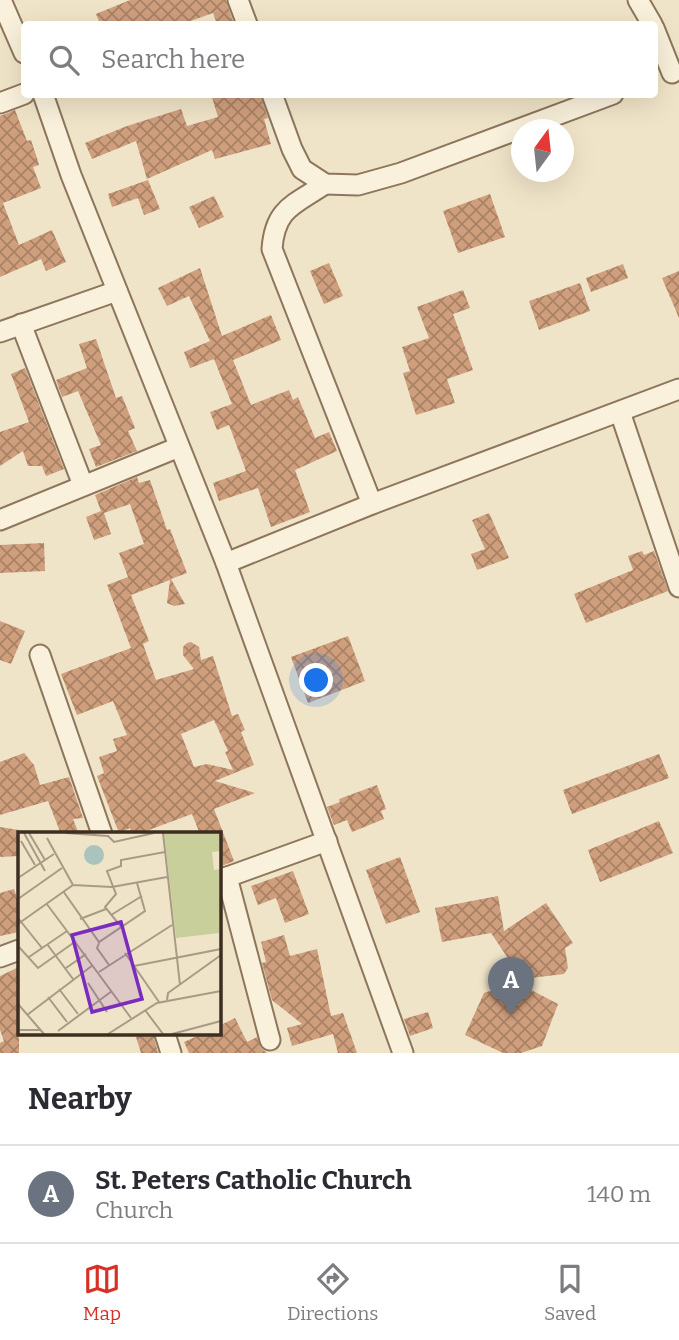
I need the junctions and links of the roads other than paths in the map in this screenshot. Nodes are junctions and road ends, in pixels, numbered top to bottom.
1 (1, 0) edge
2 (238, 0) edge
3 (638, 0) edge
4 (246, 21) edge
5 (650, 21) edge
6 (658, 42) edge
7 (21, 46) edge
8 (668, 74) edge
9 (21, 95) edge
10 (44, 98) edge
11 (273, 98) edge
12 (602, 98) edge
13 (0, 103) edge
14 (325, 184) junction
15 (117, 291) junction
16 (22, 324) junction
17 (0, 332) edge
18 (679, 389) edge
19 (620, 412) junction
20 (179, 447) junction
21 (83, 485) junction
22 (372, 504) junction
23 (0, 520) edge
24 (226, 563) junction
25 (679, 587) edge
26 (40, 656) dead end
27 (101, 832) edge
28 (327, 841) junction
29 (223, 878) edge
30 (18, 950) edge
31 (0, 957) edge
32 (167, 1036) edge
33 (270, 1040) dead end
34 (171, 1053) edge
35 (403, 1053) edge

1 - 7 street
2 - 4 street
3 - 5 street
6 - 8 street
9 - 13 street
10 - 15 street
11 - 14 street
12 - 14 street
14 - 22 street
15 - 16 street
15 - 20 street
16 - 17 street
16 - 21 street
18 - 19 street
19 - 22 street
19 - 25 street
20 - 21 street
20 - 24 street
21 - 23 street
22 - 24 street
24 - 28 street
26 - 27 street
28 - 29 street
28 - 35 street
29 - 33 street
30 - 31 street
32 - 34 street

